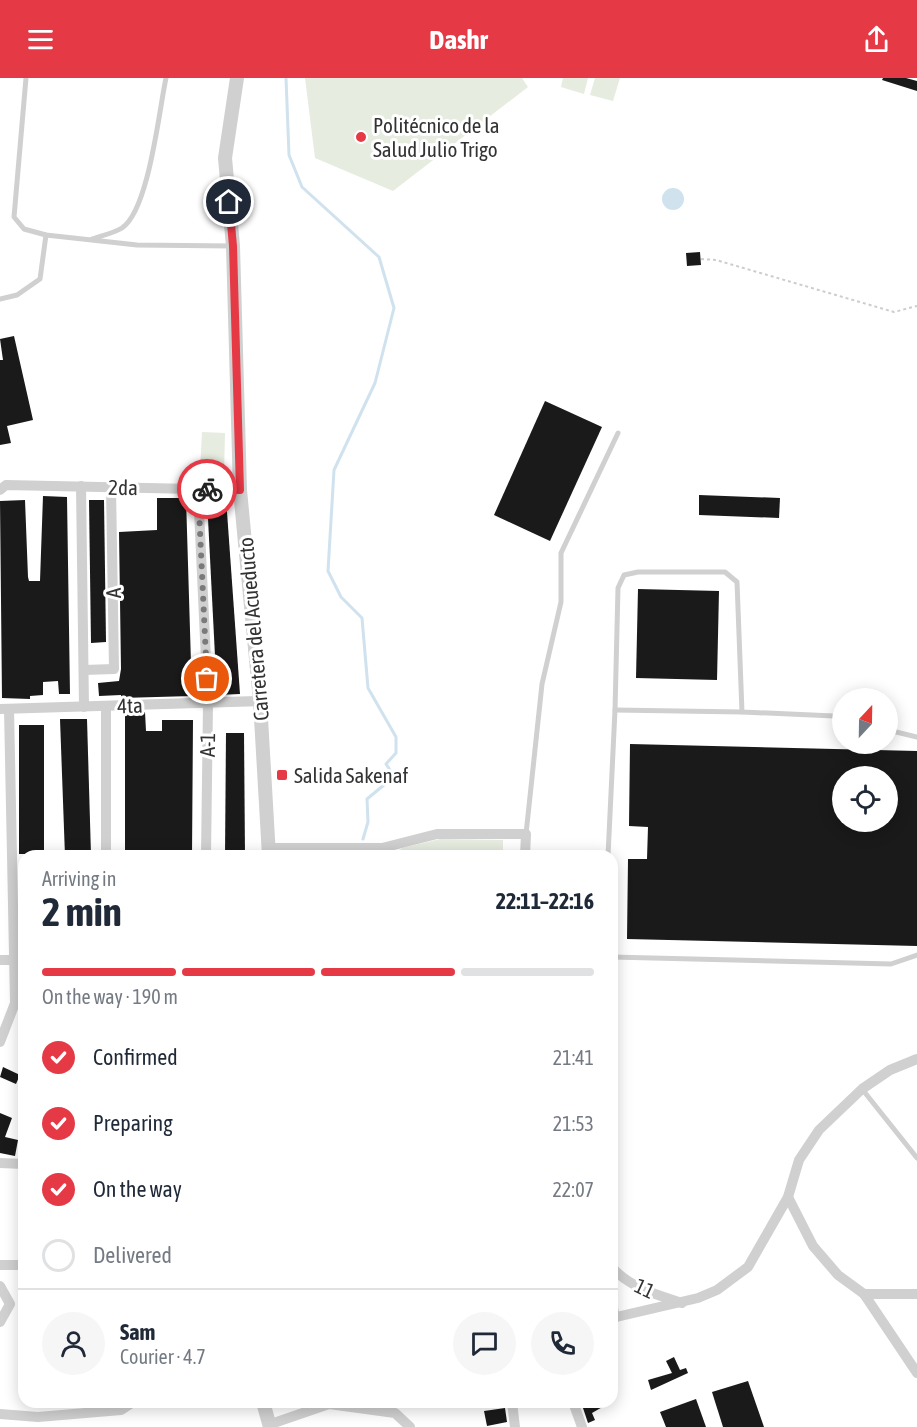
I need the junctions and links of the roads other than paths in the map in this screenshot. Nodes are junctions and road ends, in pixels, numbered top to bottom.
1 (26, 78) edge
2 (166, 78) edge
3 (237, 78) edge
4 (46, 235) junction
5 (90, 240) junction
6 (233, 246) junction
7 (0, 299) edge
8 (618, 434) dead end
9 (81, 486) junction
10 (3, 487) edge
11 (111, 487) junction
12 (198, 489) junction
13 (240, 490) junction
14 (84, 670) junction
15 (260, 701) junction
16 (208, 703) junction
17 (106, 706) junction
18 (84, 707) junction
19 (4, 709) edge
20 (615, 710) junction
21 (742, 712) junction
22 (832, 716) edge
23 (898, 733) edge
24 (917, 738) edge
25 (526, 834) junction
26 (106, 850) edge
27 (206, 850) edge
28 (269, 850) edge
29 (326, 850) edge
30 (525, 850) edge
31 (608, 850) edge
32 (18, 931) edge
33 (917, 955) edge
34 (618, 957) edge
35 (0, 960) edge
36 (13, 960) junction
37 (0, 1041) edge
38 (917, 1059) edge
39 (862, 1089) junction
40 (917, 1158) edge
41 (0, 1163) edge
42 (18, 1164) edge
43 (788, 1197) junction
44 (0, 1265) edge
45 (18, 1265) edge
46 (618, 1274) edge
47 (0, 1286) edge
48 (864, 1294) junction
49 (917, 1294) edge
50 (682, 1303) junction
51 (618, 1317) edge
52 (0, 1322) edge
53 (917, 1373) edge
54 (124, 1408) edge
55 (264, 1408) edge
56 (316, 1408) edge
57 (362, 1408) edge
58 (513, 1408) edge
59 (575, 1408) edge
60 (0, 1414) edge
61 (39, 1422) edge
62 (269, 1426) edge
63 (410, 1427) edge
64 (515, 1427) edge
65 (582, 1427) edge

1 - 4 lane
2 - 5 lane
3 - 6 street, Carretera del Acueducto
4 - 5 lane
4 - 7 lane
5 - 6 lane
6 - 13 street, Carretera del Acueducto
8 - 25 lane
9 - 10 street, 2da
9 - 11 street, 2da
9 - 14 street, A
11 - 12 street, 2da
11 - 14 street, A
12 - 13 street, 2da
12 - 16 street, A-1
13 - 15 street, Carretera del Acueducto
14 - 18 street, A
15 - 16 street, 4ta
15 - 28 street, Carretera del Acueducto
16 - 17 street, 4ta
16 - 27 street, A-1
17 - 18 street, 4ta
17 - 26 street
18 - 19 street, 4ta
19 - 32 street
20 - 21 lane
20 - 21 lane
20 - 31 lane
21 - 22 lane
23 - 24 lane
25 - 29 street
25 - 30 street
32 - 36 street
33 - 34 lane
35 - 36 street
36 - 37 street
38 - 39 street
39 - 40 lane
39 - 43 street
41 - 42 street
43 - 48 street
43 - 50 street
44 - 45 street
46 - 50 street, 11
47 - 52 street
48 - 49 street
48 - 53 street
50 - 51 street
54 - 61 street
55 - 62 street
56 - 62 street
57 - 63 street
58 - 64 street
59 - 65 street
60 - 61 street

